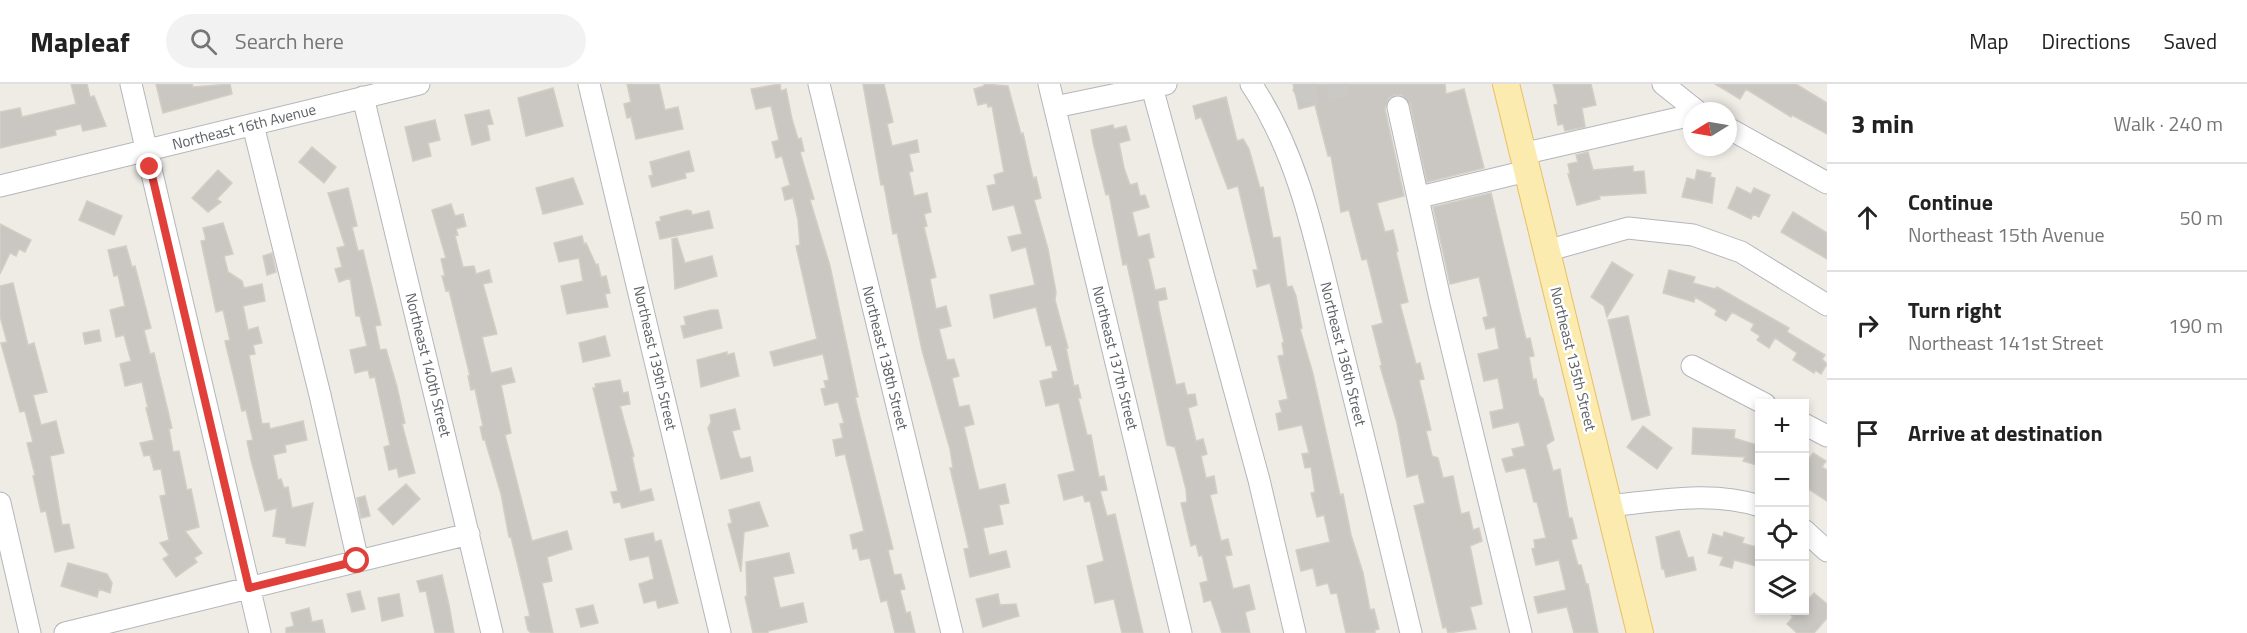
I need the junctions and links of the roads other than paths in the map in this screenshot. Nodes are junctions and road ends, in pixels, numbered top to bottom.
1 (130, 84) edge
2 (419, 84) edge
3 (590, 84) edge
4 (819, 84) edge
5 (1049, 84) edge
6 (1251, 84) edge
7 (1506, 84) edge
8 (1663, 84) edge
9 (1159, 86) edge
10 (363, 98) junction
11 (1686, 102) edge
12 (1398, 106) dead end
13 (1055, 107) junction
14 (1683, 118) edge
15 (253, 125) junction
16 (1737, 133) edge
17 (147, 150) junction
18 (1524, 162) junction
19 (1827, 183) edge
20 (0, 186) edge
21 (1420, 198) junction
22 (1546, 251) junction
23 (1827, 305) edge
24 (1692, 366) dead end
25 (1755, 399) edge
26 (1809, 427) edge
27 (1827, 436) edge
28 (0, 503) edge
29 (1755, 504) edge
30 (1608, 506) junction
31 (469, 534) junction
32 (1809, 535) edge
33 (1827, 551) edge
34 (357, 561) junction
35 (249, 588) junction
36 (30, 633) edge
37 (64, 633) edge
38 (260, 633) edge
39 (492, 633) edge
40 (720, 633) edge
41 (952, 633) edge
42 (1181, 633) edge
43 (1295, 633) edge
44 (1412, 633) edge
45 (1521, 633) edge
46 (1640, 633) edge

1 - 17 street
2 - 10 street, Northeast 16th Avenue
3 - 40 street, Northeast 139th Street
4 - 41 street, Northeast 138th Street
5 - 13 street, Northeast 137th Street
6 - 44 street, Northeast 136th Street
7 - 18 main road, Northeast 135th Street
8 - 11 street
9 - 13 street
9 - 43 street
10 - 15 street, Northeast 16th Avenue
10 - 31 street, Northeast 140th Street
12 - 21 street
13 - 42 street, Northeast 137th Street
14 - 18 street
15 - 17 street, Northeast 16th Avenue
15 - 34 street
16 - 19 street
17 - 20 street, Northeast 16th Avenue
17 - 35 street
18 - 21 street
18 - 22 main road, Northeast 135th Street
21 - 45 street
22 - 23 street
22 - 30 main road, Northeast 135th Street
24 - 25 street
26 - 27 street
28 - 36 street
29 - 30 street
30 - 46 main road, Northeast 135th Street
31 - 34 street
31 - 39 street, Northeast 140th Street
32 - 33 street
34 - 35 street
35 - 37 street
35 - 38 street

